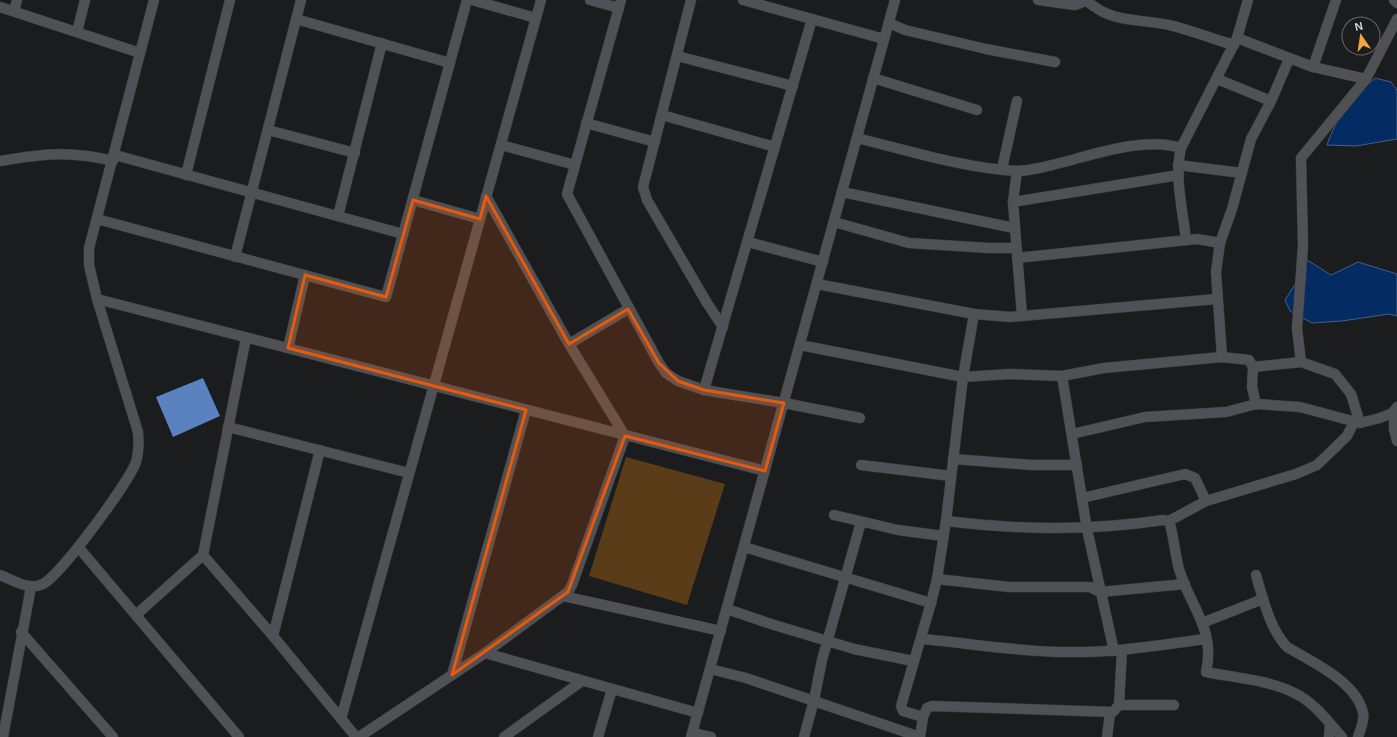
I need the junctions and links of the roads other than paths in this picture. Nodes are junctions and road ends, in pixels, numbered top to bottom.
1 (17, 0) edge
2 (85, 0) edge
3 (154, 0) edge
4 (230, 0) edge
5 (301, 0) edge
6 (467, 0) edge
7 (472, 0) edge
8 (541, 0) edge
9 (590, 0) edge
10 (691, 0) edge
11 (742, 0) edge
12 (895, 0) edge
13 (1038, 0) edge
14 (1087, 0) edge
15 (1248, 0) edge
16 (1336, 0) edge
17 (1394, 0) edge
18 (1397, 3) edge
19 (620, 4) edge
20 (0, 7) edge
21 (14, 11) junction
22 (536, 18) junction
23 (296, 19) junction
24 (812, 19) junction
25 (1397, 19) edge
26 (889, 23) junction
27 (77, 32) junction
28 (884, 38) junction
29 (1236, 42) junction
30 (382, 44) junction
31 (140, 53) junction
32 (677, 56) junction
33 (1289, 58) junction
34 (1055, 62) dead end
35 (450, 63) junction
36 (1313, 67) junction
37 (873, 78) junction
38 (1366, 79) junction
39 (1216, 80) junction
40 (793, 86) junction
41 (1017, 101) dead end
42 (1271, 101) junction
43 (977, 110) dead end
44 (662, 116) junction
45 (586, 123) junction
46 (268, 130) junction
47 (857, 138) junction
48 (655, 142) junction
49 (501, 144) junction
50 (775, 147) junction
51 (1181, 148) junction
52 (355, 153) junction
53 (114, 158) junction
54 (0, 161) edge
55 (575, 165) junction
56 (1002, 169) junction
57 (1178, 170) junction
58 (1017, 171) junction
59 (1242, 173) junction
60 (186, 174) junction
61 (252, 192) junction
62 (842, 192) junction
63 (486, 196) junction
64 (413, 200) junction
65 (1013, 202) junction
66 (338, 216) junction
67 (97, 219) junction
68 (480, 219) junction
69 (834, 222) junction
70 (1014, 228) junction
71 (403, 234) junction
72 (1186, 240) junction
73 (748, 242) junction
74 (1220, 242) junction
75 (1015, 248) junction
76 (235, 256) junction
77 (1017, 258) junction
78 (823, 262) junction
79 (305, 275) junction
80 (817, 284) junction
81 (97, 299) junction
82 (1217, 299) junction
83 (628, 309) junction
84 (974, 314) junction
85 (1022, 316) junction
86 (723, 327) junction
87 (246, 338) junction
88 (569, 344) junction
89 (800, 345) junction
90 (288, 348) junction
91 (1222, 357) junction
92 (1301, 362) junction
93 (1253, 367) junction
94 (1062, 376) junction
95 (963, 377) junction
96 (433, 386) junction
97 (704, 390) junction
98 (784, 403) junction
99 (1256, 404) junction
100 (526, 410) junction
101 (1396, 410) edge
102 (860, 418) dead end
103 (1357, 423) junction
104 (228, 427) junction
105 (1072, 434) junction
106 (625, 436) junction
107 (1397, 441) edge
108 (320, 450) junction
109 (953, 459) junction
110 (861, 465) dead end
111 (1077, 465) junction
112 (765, 471) junction
113 (409, 473) junction
114 (951, 476) junction
115 (1082, 498) junction
116 (1206, 501) junction
117 (834, 516) dead end
118 (946, 521) junction
119 (1169, 521) junction
120 (861, 522) junction
121 (1087, 529) junction
122 (943, 536) junction
123 (744, 547) junction
124 (79, 548) junction
125 (203, 555) junction
126 (0, 575) edge
127 (1256, 575) dead end
128 (847, 578) junction
129 (937, 579) junction
130 (1185, 584) junction
131 (31, 587) junction
132 (1100, 592) junction
133 (563, 596) junction
134 (1263, 599) junction
135 (931, 603) junction
136 (727, 609) junction
137 (136, 615) junction
138 (1202, 623) junction
139 (721, 631) junction
140 (21, 632) junction
141 (273, 636) junction
142 (920, 639) junction
143 (1206, 639) junction
144 (828, 640) junction
145 (1118, 650) junction
146 (485, 654) junction
147 (913, 661) junction
148 (710, 669) junction
149 (452, 674) junction
150 (582, 681) junction
151 (612, 689) junction
152 (814, 700) junction
153 (1119, 705) junction
154 (1174, 705) dead end
155 (698, 713) junction
156 (1110, 713) junction
157 (923, 717) junction
158 (341, 719) junction
159 (1330, 724) junction
160 (4, 732) edge
161 (692, 735) edge
162 (12, 737) edge
163 (113, 737) edge
164 (239, 737) edge
165 (357, 737) edge
166 (504, 737) edge
167 (598, 737) edge
168 (711, 737) edge
169 (804, 737) edge
170 (920, 737) edge
171 (1107, 737) edge
172 (1329, 737) edge
173 (1342, 737) edge
174 (1358, 737) edge

1 - 21 street
2 - 27 street
3 - 31 street
4 - 60 street
5 - 23 street
6 - 35 street
7 - 22 street
8 - 22 street
9 - 19 street
10 - 32 street
11 - 24 street
12 - 26 street
13 - 14 street
14 - 29 street
15 - 29 street
16 - 36 street
17 - 18 street
19 - 45 street
20 - 21 street
21 - 27 street
22 - 49 street
23 - 30 street
23 - 46 street
24 - 28 street
24 - 40 street
25 - 38 street
26 - 28 street
26 - 34 street
27 - 31 street
28 - 37 street
29 - 33 street
29 - 39 street
30 - 35 street
30 - 52 street
31 - 53 street
32 - 40 street
32 - 44 street
33 - 36 street
33 - 42 street
35 - 64 street
36 - 38 street
37 - 43 street
37 - 47 street
38 - 92 street
39 - 42 street
39 - 51 street
40 - 50 street
41 - 56 street
42 - 59 street
44 - 48 street
44 - 50 street
45 - 48 street
45 - 55 street
46 - 52 street
46 - 61 street
47 - 56 street
47 - 62 street
48 - 86 street
49 - 55 street
49 - 63 street
50 - 73 street
51 - 57 street
51 - 58 street
52 - 66 street
53 - 54 street
53 - 60 street
53 - 67 street
55 - 83 street
56 - 58 street
57 - 59 street
57 - 65 street
57 - 72 street
58 - 65 street
59 - 74 street
60 - 61 street
61 - 66 street
61 - 76 street
62 - 69 street
62 - 70 street
63 - 68 street
63 - 88 street
64 - 68 street
64 - 71 street
65 - 70 street
66 - 71 street
67 - 76 street
67 - 81 street
68 - 96 street
69 - 75 street
69 - 78 street
70 - 75 street
71 - 79 street
72 - 74 street
72 - 77 street
73 - 78 street
73 - 86 street
74 - 82 street
75 - 77 street
76 - 79 street
77 - 85 street
78 - 80 street
79 - 90 street
80 - 84 street
80 - 89 street
81 - 87 street
81 - 124 street
82 - 85 street
82 - 91 street
83 - 88 street
83 - 97 street
84 - 85 street
84 - 95 street
86 - 97 street
87 - 90 street
87 - 104 street
88 - 106 street
89 - 95 street
89 - 98 street
90 - 96 street
91 - 93 street
91 - 94 street
92 - 93 street
92 - 103 street
93 - 99 street
94 - 95 street
94 - 105 street
95 - 109 street
96 - 100 street
96 - 113 street
97 - 98 street
98 - 102 street
98 - 112 street
99 - 103 street
99 - 105 street
100 - 106 street
100 - 149 street
101 - 103 street
101 - 107 street
103 - 116 street
104 - 108 street
104 - 125 street
105 - 111 street
106 - 112 street
106 - 133 street
108 - 113 street
108 - 141 street
109 - 111 street
109 - 114 street
110 - 114 street
111 - 115 street
112 - 123 street
113 - 158 street
114 - 118 street
115 - 116 street
115 - 121 street
116 - 119 street
117 - 120 street
118 - 121 street
118 - 122 street
119 - 121 street
119 - 130 street
120 - 122 street
120 - 128 street
121 - 132 street
122 - 129 street
123 - 128 street
123 - 136 street
124 - 131 street
124 - 137 street
125 - 137 street
125 - 141 street
126 - 131 street
127 - 134 street
128 - 135 street
128 - 144 street
129 - 132 street
129 - 135 street
130 - 132 street
130 - 138 street
131 - 140 street
132 - 145 street
133 - 139 street
133 - 146 street
134 - 138 street
134 - 174 street
135 - 142 street
136 - 139 street
136 - 144 street
137 - 164 street
138 - 143 street
139 - 148 street
140 - 160 street
140 - 163 street
141 - 158 street
142 - 145 street
142 - 147 street
143 - 145 street
143 - 159 street
144 - 147 street
144 - 152 street
145 - 153 street
146 - 149 street
146 - 150 street
147 - 157 street
148 - 152 street
148 - 155 street
149 - 165 street
150 - 151 street
150 - 166 street
151 - 155 street
151 - 167 street
152 - 169 street
152 - 170 street
153 - 154 street
153 - 156 street
155 - 161 street
156 - 157 street
156 - 171 street
157 - 170 street
158 - 165 street
159 - 172 street
159 - 173 street
160 - 162 street
161 - 168 street

